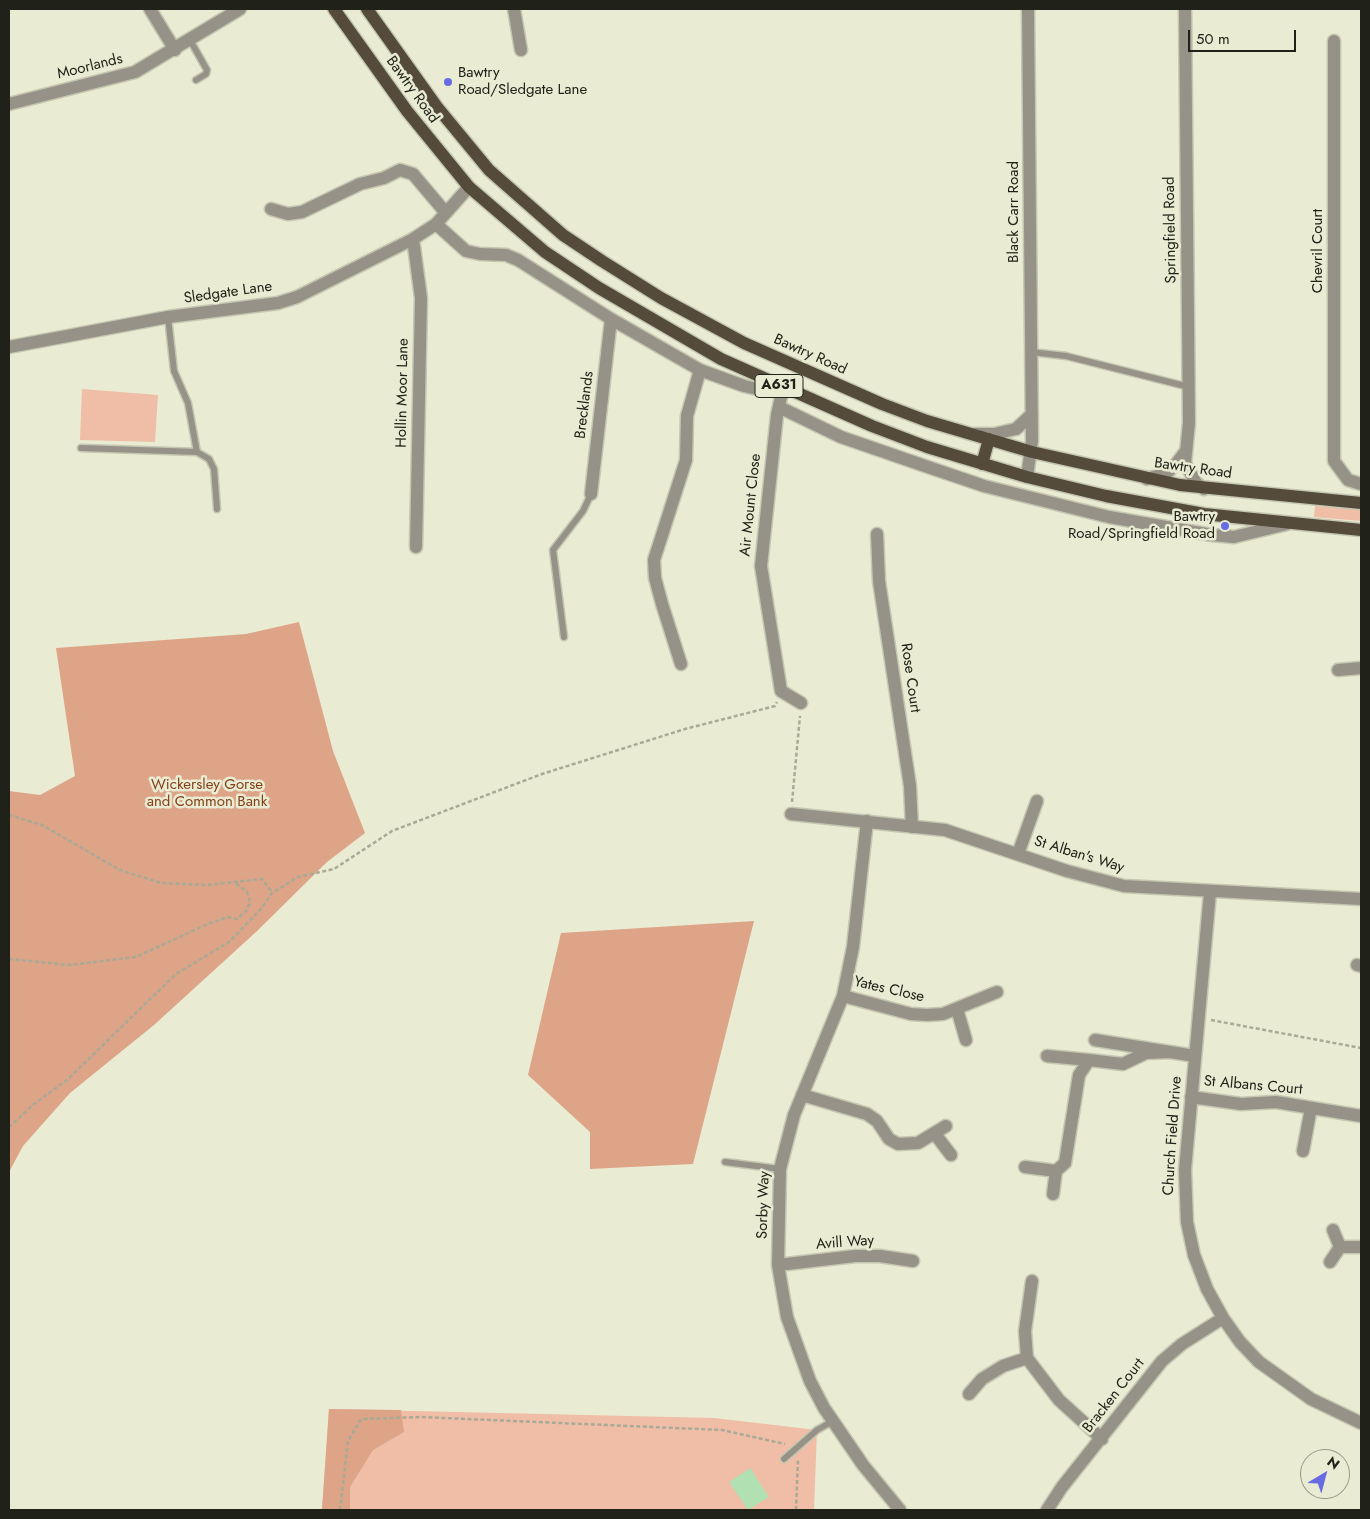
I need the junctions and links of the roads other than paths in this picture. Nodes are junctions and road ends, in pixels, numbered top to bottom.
1 (150, 9) edge
2 (240, 9) edge
3 (334, 9) edge
4 (344, 9) edge
5 (367, 9) edge
6 (514, 9) edge
7 (1028, 9) edge
8 (1185, 9) edge
9 (190, 40) junction
10 (1334, 41) dead end
11 (175, 50) junction
12 (520, 50) dead end
13 (365, 52) junction
14 (196, 80) dead end
15 (9, 104) edge
16 (468, 187) junction
17 (270, 209) dead end
18 (446, 213) junction
19 (436, 224) junction
20 (413, 239) junction
21 (168, 317) junction
22 (611, 319) junction
23 (9, 347) edge
24 (1031, 352) junction
25 (700, 370) junction
26 (1189, 387) junction
27 (782, 388) junction
28 (779, 407) junction
29 (1032, 414) junction
30 (974, 434) junction
31 (989, 439) junction
32 (81, 448) dead end
33 (197, 452) junction
34 (1032, 452) junction
35 (1185, 452) junction
36 (982, 464) junction
37 (1027, 477) junction
38 (1147, 479) junction
39 (1361, 484) edge
40 (1204, 489) junction
41 (591, 494) joint
42 (1361, 503) edge
43 (217, 509) dead end
44 (1287, 524) junction
45 (1361, 530) edge
46 (877, 534) dead end
47 (416, 547) dead end
48 (564, 637) dead end
49 (682, 664) dead end
50 (1361, 668) edge
51 (1338, 670) dead end
52 (801, 703) road end
53 (1037, 801) dead end
54 (791, 814) road end
55 (868, 821) junction
56 (912, 827) junction
57 (1018, 854) junction
58 (1210, 892) junction
59 (1361, 899) edge
60 (997, 992) dead end
61 (843, 996) junction
62 (956, 1009) junction
63 (966, 1040) dead end
64 (1095, 1040) dead end
65 (1170, 1052) junction
66 (1047, 1056) dead end
67 (1195, 1056) junction
68 (1089, 1060) junction
69 (802, 1095) junction
70 (1191, 1097) junction
71 (1311, 1108) junction
72 (1361, 1116) edge
73 (946, 1126) dead end
74 (935, 1134) junction
75 (1303, 1151) dead end
76 (951, 1155) dead end
77 (725, 1162) dead end
78 (1025, 1167) dead end
79 (780, 1169) junction
80 (1056, 1170) junction
81 (1053, 1194) dead end
82 (1333, 1230) dead end
83 (1340, 1247) junction
84 (1361, 1247) edge
85 (913, 1261) dead end
86 (1330, 1262) dead end
87 (778, 1265) junction
88 (1032, 1281) dead end
89 (1222, 1318) junction
90 (1027, 1358) junction
91 (969, 1394) dead end
92 (833, 1421) junction
93 (1361, 1423) edge
94 (1102, 1439) junction
95 (784, 1459) dead end
96 (900, 1510) edge
97 (1046, 1510) edge

1 - 11 street
2 - 9 street, Moorlands
3 - 13 main road, Bawtry Road / A631
4 - 13 main road, A631
5 - 30 main road, Bawtry Road / A631
6 - 12 street
7 - 24 street, Black Carr Road
8 - 26 street, Springfield Road
9 - 11 street, Moorlands
9 - 14 lane
10 - 39 street, Chevril Court
11 - 15 street, Moorlands
13 - 16 main road, Bawtry Road / A631
16 - 18 street
16 - 27 main road, Bawtry Road / A631
17 - 18 street
18 - 19 street
19 - 20 street, Sledgate Lane
19 - 22 street, Bawtry Road
20 - 21 street, Sledgate Lane
20 - 47 street, Hollin Moor Lane
21 - 23 street, Sledgate Lane
21 - 33 lane
22 - 25 street, Bawtry Road
22 - 41 street, Brecklands
24 - 26 lane
24 - 29 street, Black Carr Road
25 - 27 street, Bawtry Road
25 - 49 street
26 - 35 street, Springfield Road
27 - 28 street, Air Mount Close
27 - 36 main road, Bawtry Road / A631
28 - 44 street, Bawtry Road
28 - 52 street, Air Mount Close
29 - 30 street
29 - 34 street, Black Carr Road
30 - 31 main road, Bawtry Road / A631
31 - 34 main road, Bawtry Road / A631
31 - 36 main road
32 - 33 lane
33 - 43 lane
34 - 37 street, Black Carr Road
34 - 38 main road, Bawtry Road / A631
35 - 38 street
35 - 40 street, Springfield Road
36 - 37 main road, Bawtry Road / A631
37 - 44 main road, Bawtry Road / A631
38 - 40 main road, Bawtry Road / A631
40 - 42 main road, Bawtry Road / A631
41 - 48 lane
44 - 45 main road, Bawtry Road / A631
46 - 56 street, Rose Court
50 - 51 street
53 - 57 street
54 - 55 street, St Alban's Way
55 - 56 street, St Alban's Way
55 - 61 street, Sorby Way
56 - 57 street, St Alban's Way
57 - 58 street, St Alban's Way
58 - 59 street, St Alban's Way
58 - 67 street, Church Field Drive
60 - 62 street, Yates Close
61 - 62 street, Yates Close
61 - 69 street, Sorby Way
62 - 63 street
64 - 65 street
65 - 67 street
65 - 68 street
66 - 68 street
67 - 70 street, Church Field Drive
68 - 80 street
69 - 74 street
69 - 79 street, Sorby Way
70 - 71 street, St Albans Court
70 - 89 street, Church Field Drive
71 - 72 street, St Albans Court
71 - 75 street, St Albans Court
73 - 74 street
74 - 76 street
77 - 79 lane
78 - 80 street
79 - 87 street, Sorby Way
80 - 81 street
82 - 83 street
83 - 84 street
83 - 86 street
85 - 87 street, Avill Way
87 - 92 street, Sorby Way
88 - 90 street
89 - 93 street, Church Field Drive
89 - 94 street, Bracken Court
90 - 91 street
90 - 94 street
92 - 95 lane
92 - 96 street, Sorby Way
94 - 97 street, Bracken Court

